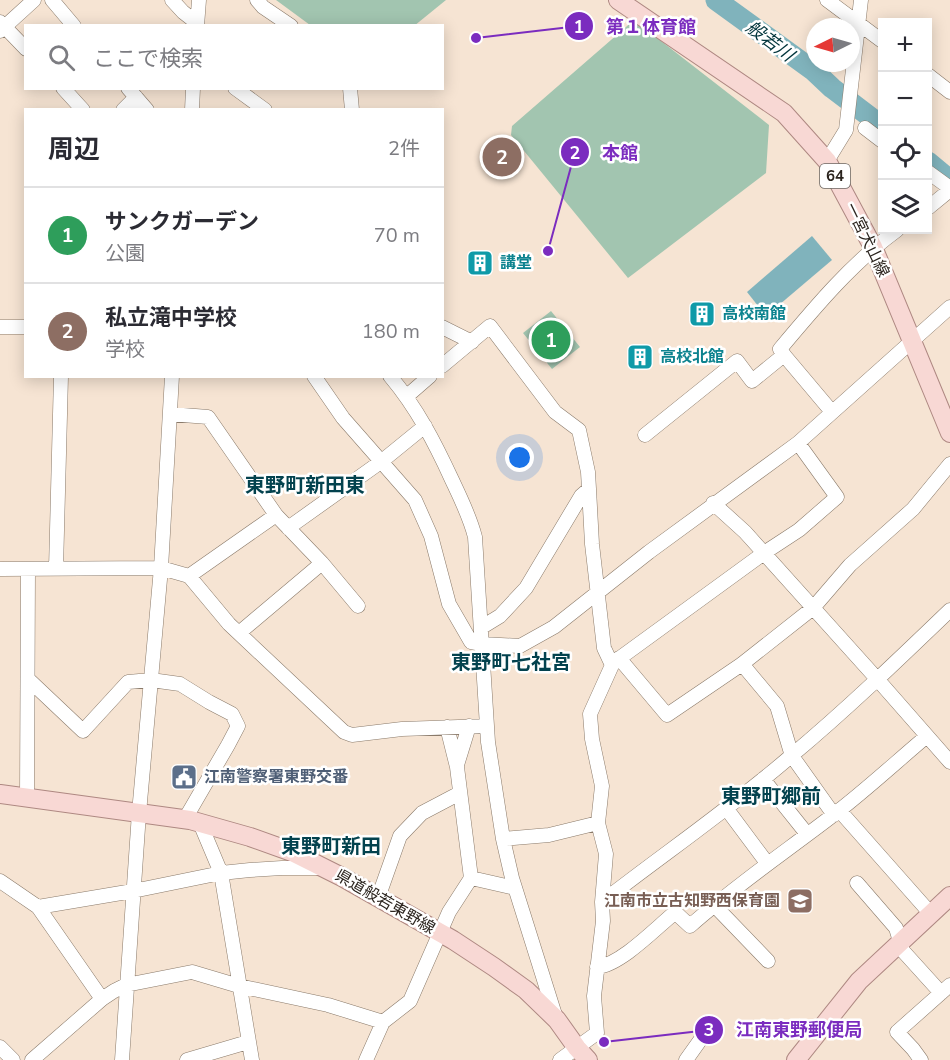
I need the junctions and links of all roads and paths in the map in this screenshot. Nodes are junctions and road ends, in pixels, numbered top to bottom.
1 (34, 0) edge
2 (52, 0) edge
3 (172, 0) edge
4 (199, 0) edge
5 (257, 0) edge
6 (618, 0) edge
7 (827, 0) edge
8 (861, 0) edge
9 (851, 18) edge
10 (859, 18) edge
11 (72, 24) edge
12 (196, 24) edge
13 (197, 24) edge
14 (288, 24) edge
15 (860, 24) edge
16 (2, 27) edge
17 (878, 38) edge
18 (24, 47) edge
19 (853, 72) edge
20 (932, 79) edge
21 (65, 90) edge
22 (193, 90) edge
23 (238, 90) edge
24 (350, 90) edge
25 (950, 92) edge
26 (132, 93) edge
27 (348, 107) edge
28 (81, 108) edge
29 (124, 108) edge
30 (145, 108) edge
31 (192, 108) edge
32 (262, 108) edge
33 (865, 128) dead end
34 (878, 138) edge
35 (827, 161) junction
36 (932, 176) edge
37 (950, 189) edge
38 (932, 204) edge
39 (891, 234) edge
40 (873, 247) junction
41 (950, 307) edge
42 (0, 327) edge
43 (24, 327) edge
44 (444, 328) edge
45 (912, 340) junction
46 (472, 342) junction
47 (784, 355) junction
48 (444, 364) edge
49 (61, 378) edge
50 (172, 378) edge
51 (315, 378) edge
52 (392, 378) edge
53 (428, 378) edge
54 (407, 396) junction
55 (832, 412) junction
56 (170, 414) junction
57 (425, 426) junction
58 (950, 433) edge
59 (645, 435) dead end
60 (798, 443) junction
61 (382, 461) junction
62 (950, 464) edge
63 (589, 489) junction
64 (713, 503) junction
65 (276, 515) junction
66 (288, 528) junction
67 (764, 553) junction
68 (322, 563) junction
69 (161, 568) junction
70 (0, 569) edge
71 (28, 569) junction
72 (56, 569) junction
73 (189, 576) junction
74 (598, 591) junction
75 (358, 606) dead end
76 (813, 608) junction
77 (950, 610) edge
78 (482, 627) junction
79 (239, 633) junction
80 (482, 644) junction
81 (616, 662) junction
82 (742, 664) junction
83 (28, 679) junction
84 (151, 680) junction
85 (878, 680) junction
86 (469, 726) junction
87 (487, 726) junction
88 (447, 727) junction
89 (927, 736) junction
90 (948, 754) edge
91 (792, 756) junction
92 (456, 767) junction
93 (763, 779) junction
94 (460, 793) junction
95 (0, 794) edge
96 (27, 798) junction
97 (726, 808) junction
98 (836, 812) junction
99 (139, 813) junction
100 (192, 821) junction
101 (598, 823) junction
102 (807, 834) junction
103 (503, 839) junction
104 (767, 863) junction
105 (326, 868) junction
106 (220, 873) junction
107 (471, 878) junction
108 (0, 881) edge
109 (857, 883) dead end
110 (515, 888) junction
111 (133, 891) junction
112 (950, 896) edge
113 (378, 898) junction
114 (602, 902) junction
115 (714, 905) junction
116 (38, 907) junction
117 (931, 914) junction
118 (441, 934) junction
119 (900, 942) junction
120 (768, 961) dead end
121 (597, 967) junction
122 (126, 985) junction
123 (239, 986) junction
124 (946, 989) edge
125 (102, 999) junction
126 (556, 1020) junction
127 (383, 1022) junction
128 (701, 1039) dead end
129 (248, 1042) junction
130 (0, 1047) edge
131 (582, 1054) edge
132 (13, 1060) edge
133 (32, 1060) edge
134 (122, 1060) edge
135 (187, 1060) edge
136 (252, 1060) edge
137 (366, 1060) edge
138 (560, 1060) edge
139 (686, 1060) edge
140 (796, 1060) edge
141 (921, 1060) edge

1 - 16 street
2 - 11 street
3 - 12 street
4 - 13 street
5 - 14 street
6 - 35 main road, 一宮犬山線 / 64
7 - 9 street
8 - 10 street
15 - 17 street
16 - 18 street
19 - 35 street
20 - 25 street
21 - 28 street
22 - 31 street
23 - 32 street
24 - 27 street
26 - 29 street
26 - 30 street
33 - 34 street
35 - 40 main road, 一宮犬山線 / 64
36 - 37 street
37 - 38 street
39 - 40 street
40 - 45 main road, 一宮犬山線 / 64
40 - 47 street
41 - 45 street
42 - 43 street
44 - 46 street
45 - 55 street
45 - 58 main road, 一宮犬山線 / 64
46 - 48 street
46 - 63 street
47 - 55 street
47 - 59 street
49 - 72 street
50 - 56 street
51 - 61 street
52 - 54 street
53 - 54 street
54 - 57 street
55 - 60 street
56 - 65 street
56 - 69 street
57 - 61 street
57 - 78 street
60 - 64 street
60 - 67 street
61 - 66 street
61 - 80 street
62 - 76 street
63 - 74 street
63 - 78 street
64 - 67 street
64 - 74 street
65 - 66 street
65 - 73 street
66 - 68 street
67 - 76 street
67 - 81 street
68 - 75 street
68 - 79 street
69 - 72 street
69 - 73 street
69 - 84 street
70 - 71 street
71 - 72 street
71 - 83 street
73 - 79 street
74 - 80 street
74 - 81 street
76 - 82 street
76 - 85 street
77 - 85 street
78 - 80 street
79 - 88 street
80 - 87 street
81 - 82 street
81 - 101 street
82 - 91 street
83 - 84 street
83 - 96 street
84 - 99 street
84 - 100 street
85 - 89 street
85 - 91 street
86 - 87 street
86 - 88 street
86 - 92 street
87 - 103 street
88 - 92 street
89 - 90 street
89 - 98 street
91 - 93 street
91 - 98 street
92 - 94 street
93 - 97 street
93 - 102 street
94 - 107 street
94 - 113 street
95 - 96 main road, 県道般若東野線
96 - 99 main road, 県道般若東野線
97 - 104 street
97 - 114 street
98 - 102 street
98 - 117 street
99 - 100 main road, 県道般若東野線
99 - 111 street
100 - 105 main road, 県道般若東野線
100 - 106 street
101 - 103 street
101 - 114 street
102 - 104 street
103 - 110 street
104 - 115 street
105 - 106 street
105 - 113 main road, 県道般若東野線
106 - 111 street
106 - 123 street
107 - 110 street
107 - 118 street
108 - 116 street
109 - 119 street
110 - 126 street
111 - 116 street
111 - 122 street
112 - 117 main road
113 - 118 main road, 県道般若東野線
114 - 121 street
115 - 120 street
115 - 121 street
116 - 125 street
117 - 119 main road
118 - 126 main road, 県道般若東野線
118 - 127 street
119 - 124 street
119 - 140 main road
121 - 131 street
122 - 123 street
122 - 125 street
122 - 134 street
123 - 127 street
123 - 129 street
124 - 141 street
125 - 133 street
126 - 131 main road, 県道般若東野線
127 - 137 street
128 - 139 street
129 - 135 street
129 - 136 street
130 - 132 street
131 - 138 street

